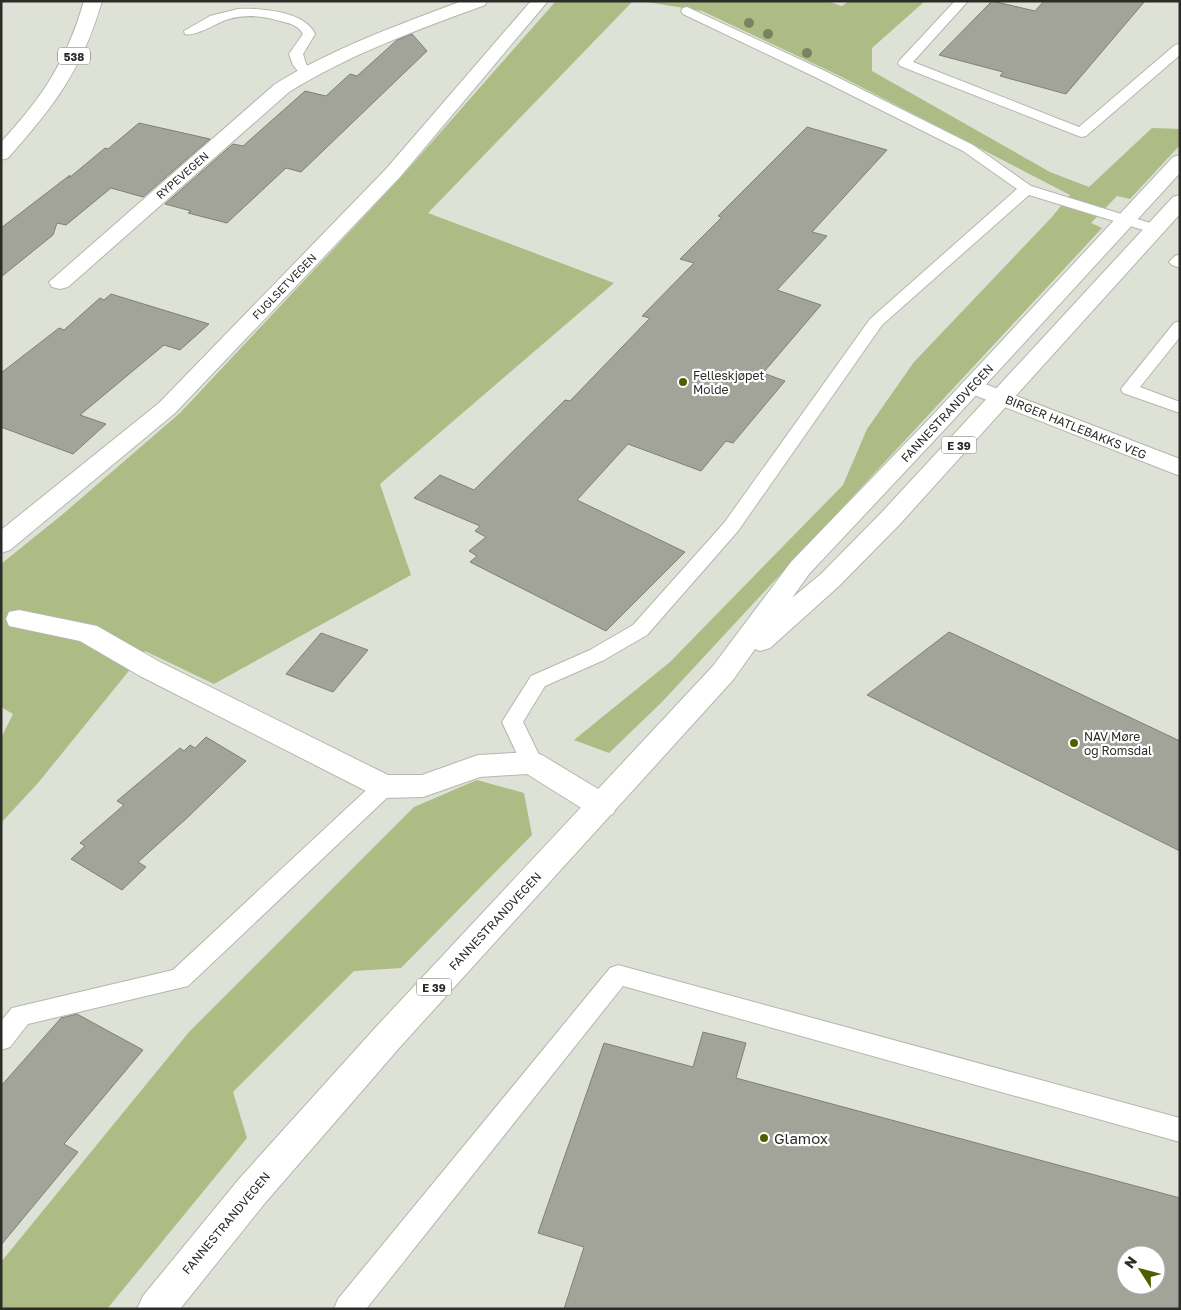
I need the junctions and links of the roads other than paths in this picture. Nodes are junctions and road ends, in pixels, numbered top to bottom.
1 (93, 1) edge
2 (479, 1) edge
3 (540, 1) edge
4 (962, 1) edge
5 (687, 11) dead end
6 (190, 31) dead end
7 (1180, 48) edge
8 (306, 72) junction
9 (1, 154) edge
10 (1180, 161) edge
11 (1026, 189) junction
12 (1180, 200) edge
13 (1127, 220) junction
14 (1155, 229) junction
15 (1180, 258) edge
16 (1180, 263) edge
17 (60, 282) dead end
18 (1180, 326) edge
19 (972, 386) junction
20 (1002, 398) junction
21 (1180, 408) edge
22 (1180, 468) edge
23 (1, 544) edge
24 (19, 619) dead end
25 (723, 673) junction
26 (532, 763) junction
27 (384, 787) junction
28 (602, 806) junction
29 (1, 1039) edge
30 (1180, 1130) edge
31 (156, 1309) edge
32 (348, 1309) edge

1 - 9 main road, 538
2 - 8 main road, RYPEVEGEN
3 - 23 main road, FUGLSETVEGEN
4 - 7 lane
5 - 11 lane
6 - 8 lane
8 - 17 main road, RYPEVEGEN
10 - 13 main road, FANNESTRANDVEGEN / E 39
11 - 13 lane
11 - 26 lane
12 - 14 main road, FANNESTRANDVEGEN / E 39
13 - 14 lane
13 - 19 main road, FANNESTRANDVEGEN / E 39
14 - 20 main road, FANNESTRANDVEGEN / E 39
15 - 16 lane
18 - 21 lane
19 - 20 main road, BIRGER HATLEBAKKS VEG
19 - 25 main road, FANNESTRANDVEGEN / E 39
20 - 22 main road, BIRGER HATLEBAKKS VEG
20 - 25 main road, FANNESTRANDVEGEN / E 39
24 - 27 main road
25 - 28 main road, FANNESTRANDVEGEN / E 39
26 - 27 main road
26 - 28 main road
27 - 29 lane
28 - 31 main road, FANNESTRANDVEGEN / E 39
30 - 32 lane

